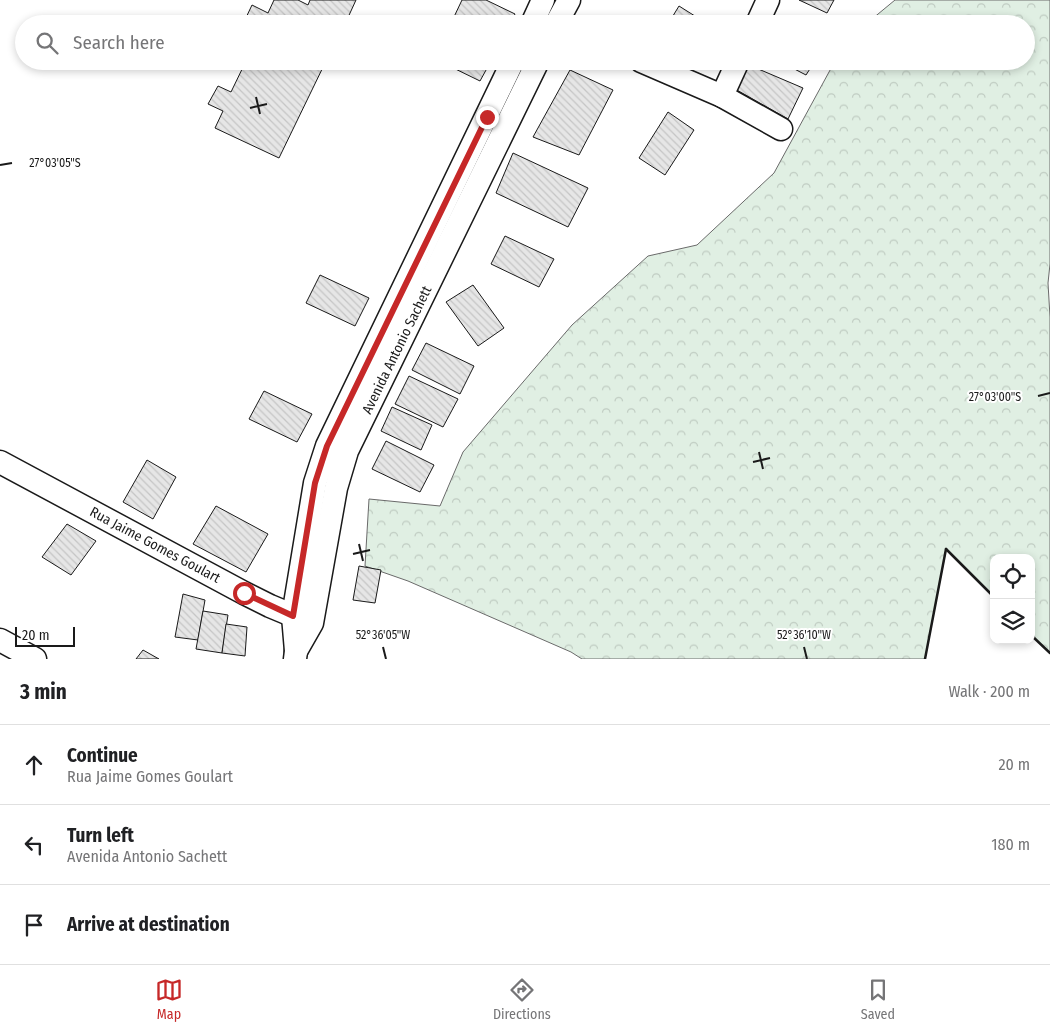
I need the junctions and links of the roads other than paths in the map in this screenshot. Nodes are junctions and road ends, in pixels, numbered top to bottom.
1 (569, 0) edge
2 (768, 0) edge
3 (551, 15) edge
4 (761, 15) edge
5 (511, 70) edge
6 (532, 70) edge
7 (662, 70) edge
8 (734, 70) edge
9 (722, 96) junction
10 (497, 121) junction
11 (780, 129) dead end
12 (0, 462) edge
13 (303, 620) junction
14 (0, 640) edge
15 (295, 655) edge
16 (35, 659) edge

1 - 3 street
2 - 4 street
5 - 10 street, Avenida Antonio Sachett
6 - 10 street, Avenida Antonio Sachett
7 - 9 street
8 - 9 street
9 - 11 street
10 - 13 street, Avenida Antonio Sachett
12 - 13 street, Rua Jaime Gomes Goulart
13 - 15 street, Avenida Antonio Sachett
14 - 16 street

